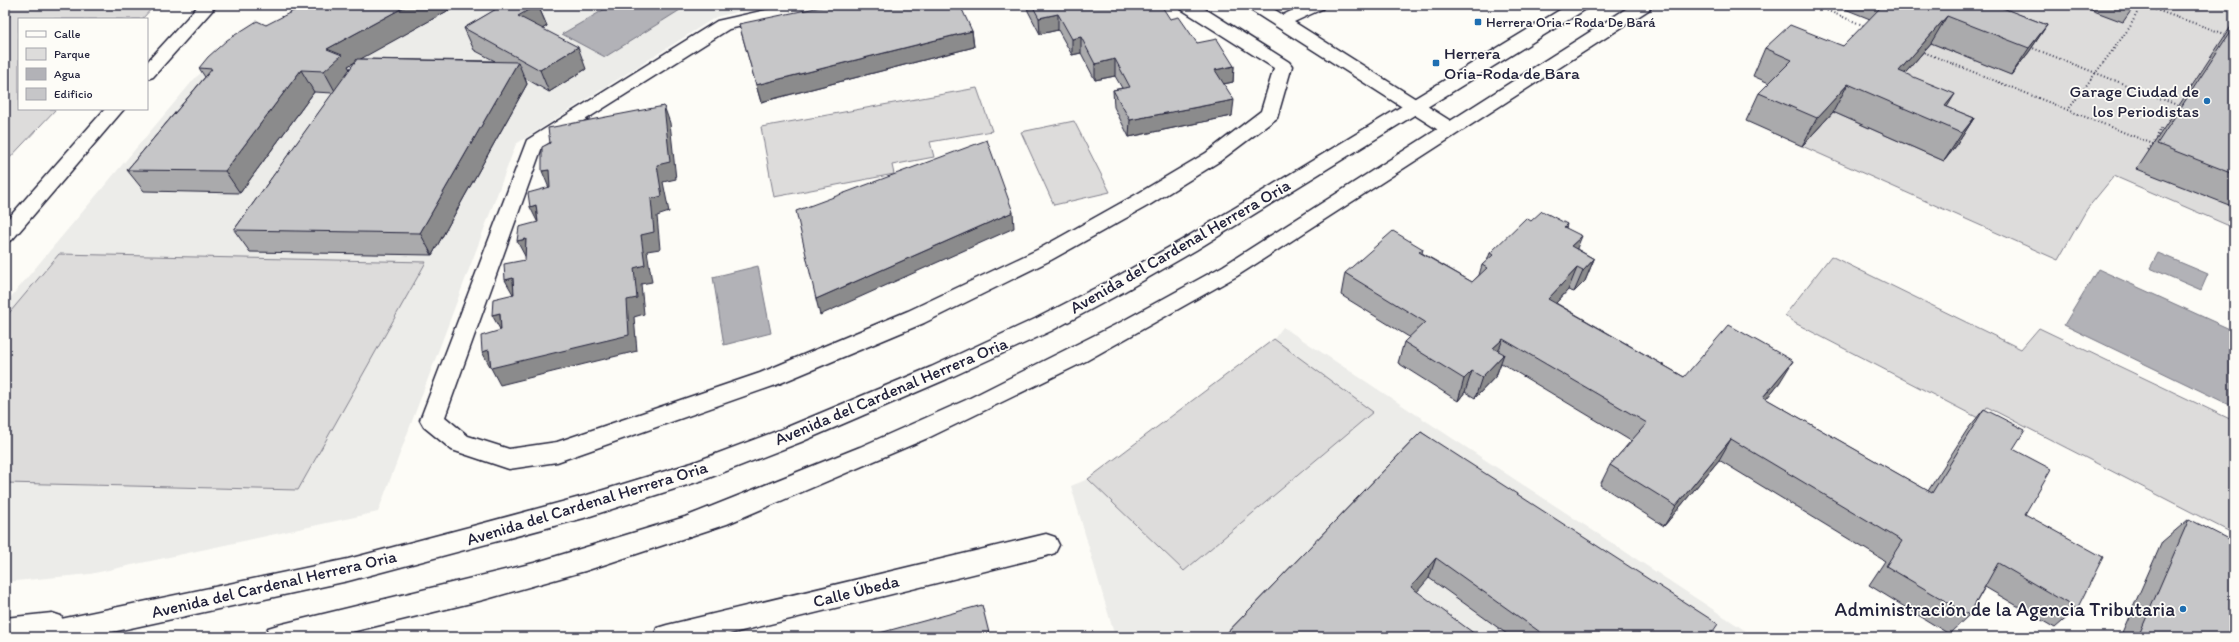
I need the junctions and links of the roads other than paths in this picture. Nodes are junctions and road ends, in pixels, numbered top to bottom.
1 (208, 5) edge
2 (811, 5) edge
3 (1187, 5) edge
4 (1255, 5) edge
5 (1316, 5) edge
6 (1580, 5) edge
7 (1644, 5) edge
8 (1282, 22) junction
9 (148, 72) edge
10 (1415, 106) junction
11 (114, 110) edge
12 (1450, 129) junction
13 (5, 235) edge
14 (1046, 544) dead end
15 (134, 615) junction
16 (5, 630) edge
17 (32, 637) edge
18 (278, 637) edge
19 (667, 637) edge

1 - 9 main road
2 - 3 main road
4 - 8 main road
5 - 8 main road
6 - 10 main road, Avenida del Cardenal Herrera Oria
7 - 12 main road
8 - 10 main road
10 - 12 main road
10 - 15 main road, Avenida del Cardenal Herrera Oria
11 - 13 main road
12 - 18 main road
14 - 19 main road, Calle Úbeda
15 - 16 main road, Avenida del Cardenal Herrera Oria
15 - 17 main road, Avenida del Cardenal Herrera Oria

